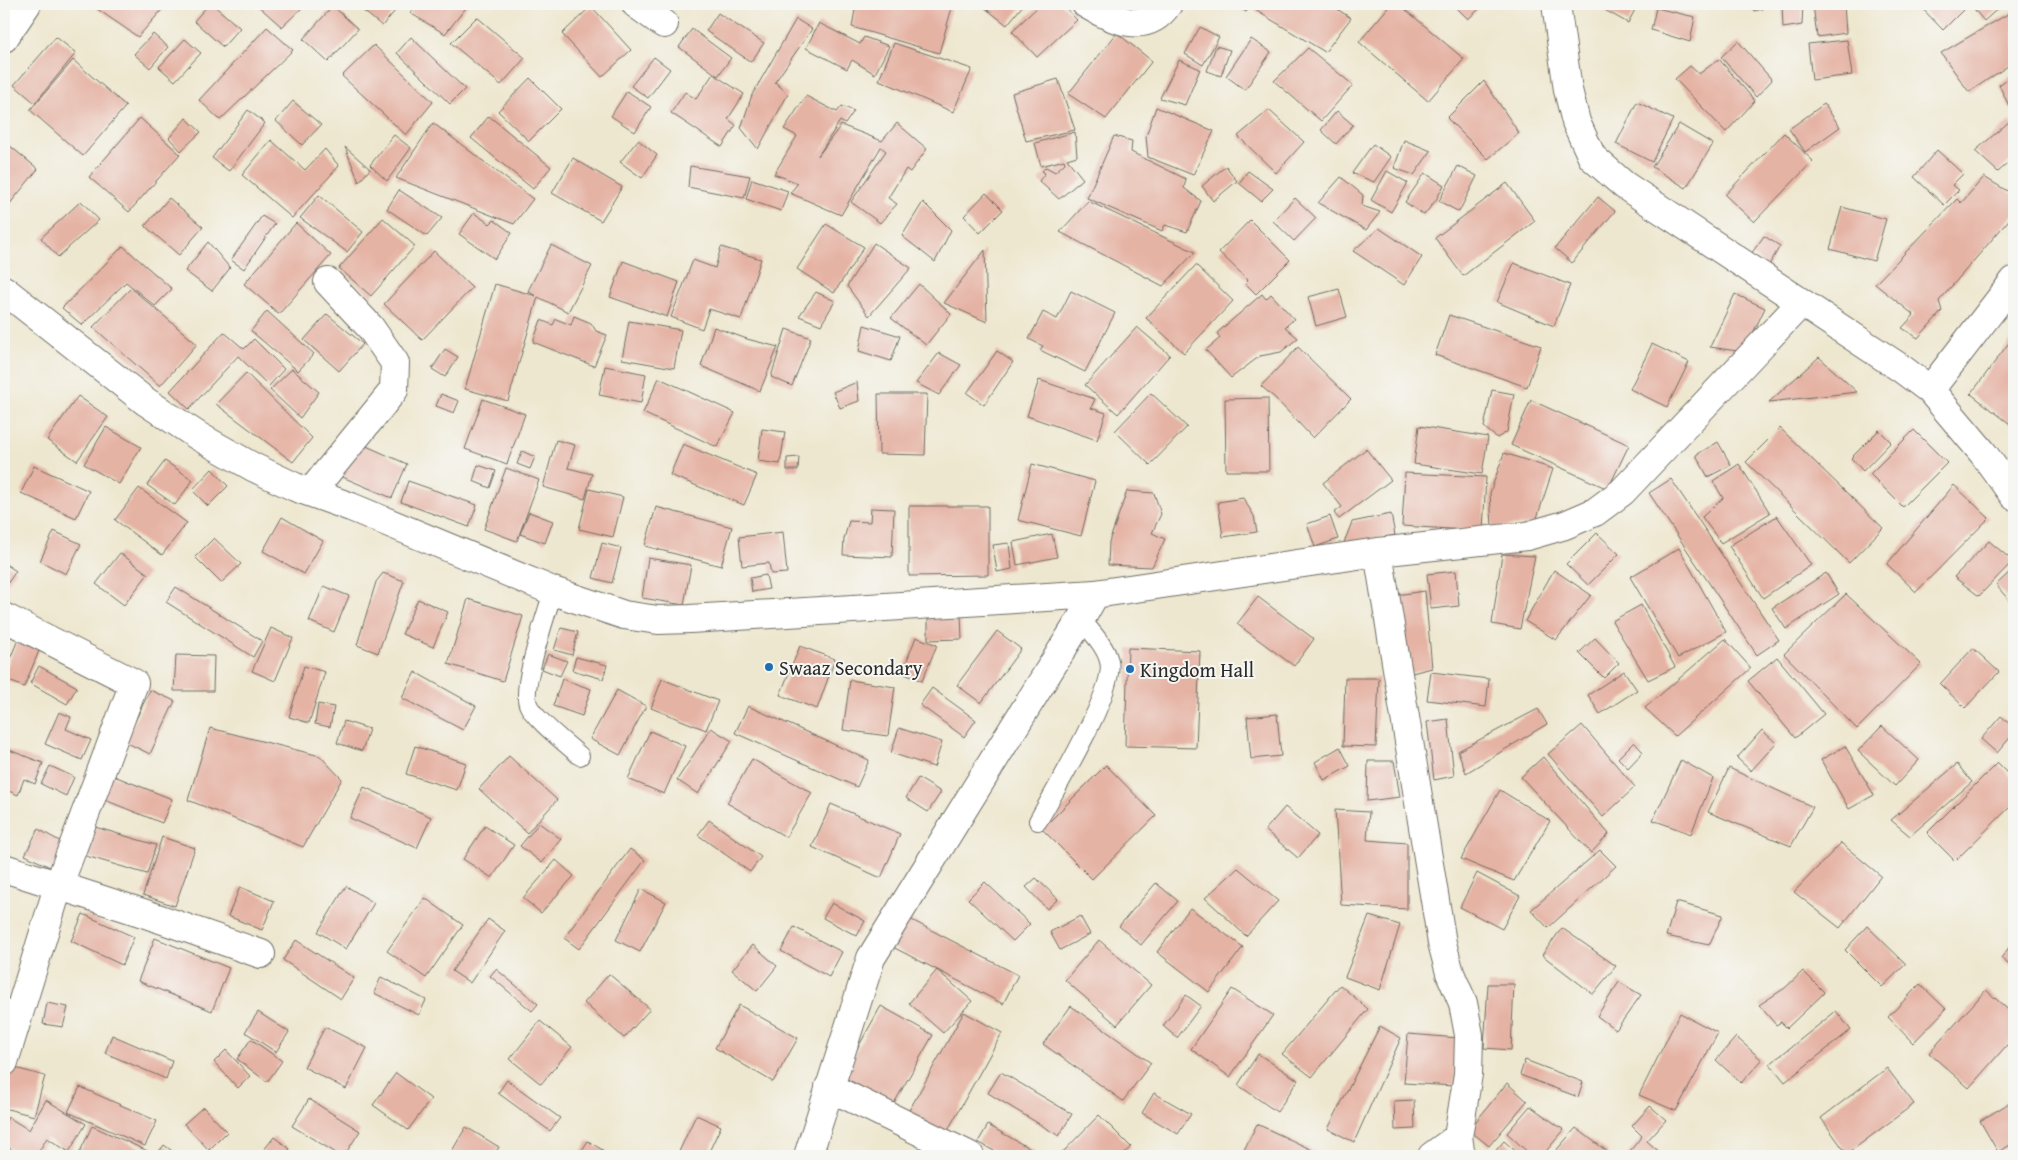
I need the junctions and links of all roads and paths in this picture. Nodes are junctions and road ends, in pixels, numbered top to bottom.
1 (27, 4) edge
2 (636, 4) edge
3 (1086, 4) edge
4 (1168, 4) edge
5 (1556, 4) edge
6 (664, 24) dead end
7 (4, 38) edge
8 (2014, 281) edge
9 (328, 282) dead end
10 (4, 290) edge
11 (1800, 304) junction
12 (1930, 390) junction
13 (311, 492) junction
14 (2014, 496) edge
15 (1378, 552) junction
16 (553, 591) junction
17 (1095, 594) junction
18 (4, 617) edge
19 (1081, 619) junction
20 (580, 756) dead end
21 (1038, 821) dead end
22 (4, 868) edge
23 (58, 887) junction
24 (261, 954) dead end
25 (4, 1062) edge
26 (829, 1087) junction
27 (1459, 1147) edge
28 (808, 1156) edge
29 (970, 1156) edge
30 (1432, 1156) edge

1 - 7 street
2 - 6 street
3 - 4 street
5 - 11 street
8 - 12 street
9 - 13 street
10 - 13 street
11 - 12 street
11 - 15 street
12 - 14 street
13 - 16 street
15 - 17 street
15 - 27 street
16 - 17 street
16 - 20 lane
17 - 19 street
18 - 23 street
19 - 21 lane
19 - 26 street
22 - 23 street
23 - 24 street
23 - 25 street
26 - 28 street
26 - 29 street
27 - 30 street

